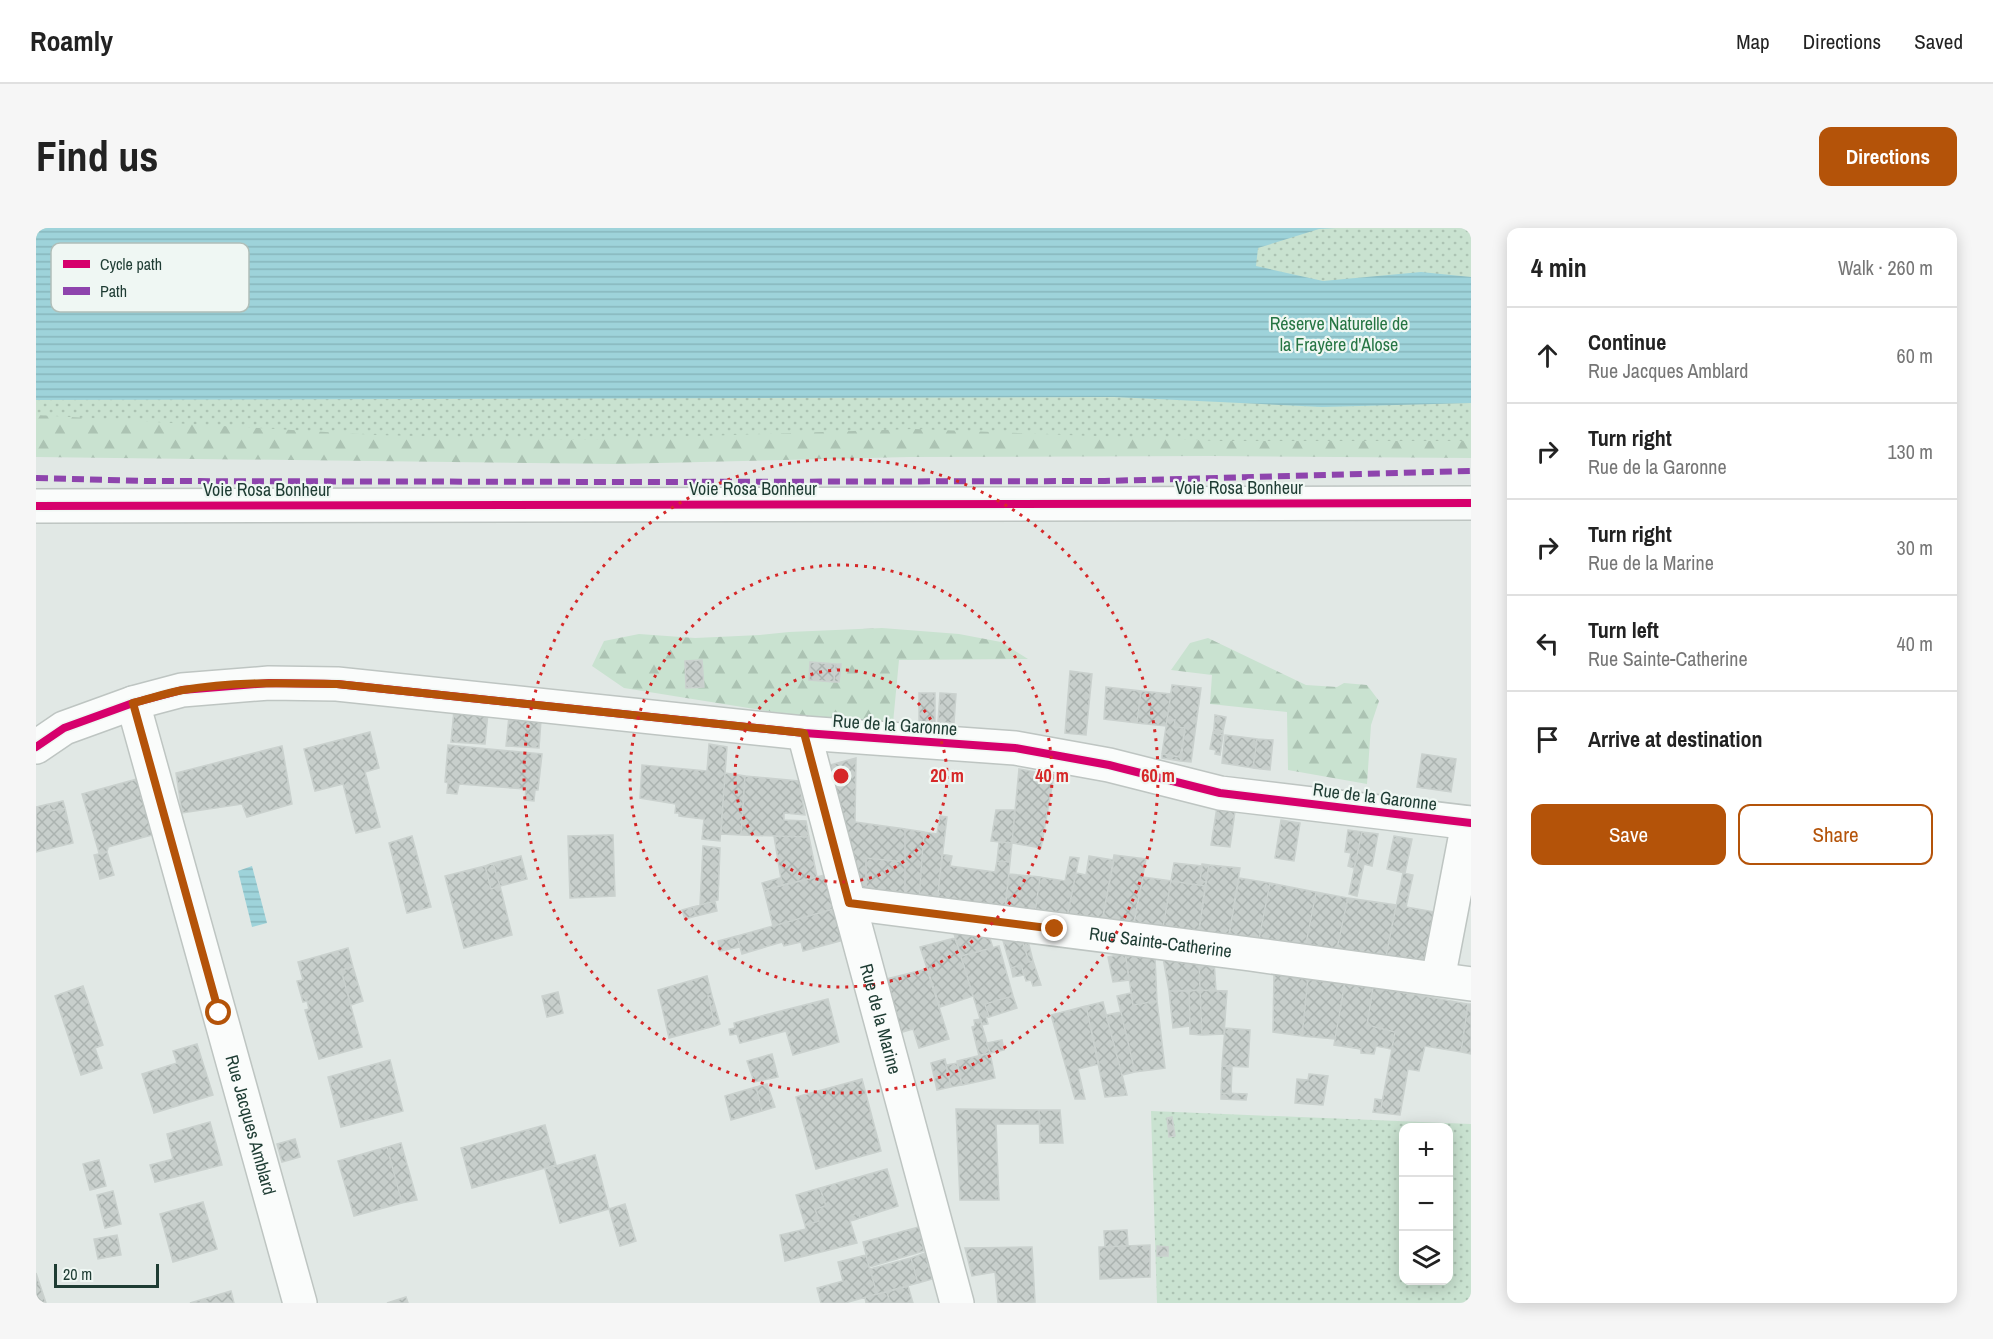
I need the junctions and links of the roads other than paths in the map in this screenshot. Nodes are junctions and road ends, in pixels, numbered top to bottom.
1 (1471, 503) edge
2 (36, 506) edge
3 (133, 703) junction
4 (804, 733) junction
5 (36, 747) edge
6 (1470, 823) edge
7 (849, 903) junction
8 (1438, 979) junction
9 (1471, 984) edge
10 (300, 1303) edge
11 (957, 1303) edge

1 - 2 street, Voie Rosa Bonheur
3 - 4 street, Rue de la Garonne
3 - 5 street, Rue de la Garonne
3 - 10 street, Rue Jacques Amblard
4 - 6 street, Rue de la Garonne
4 - 7 street, Rue de la Marine
6 - 8 street
7 - 8 street, Rue Sainte-Catherine
7 - 11 street, Rue de la Marine
8 - 9 street, Rue Sainte-Catherine

